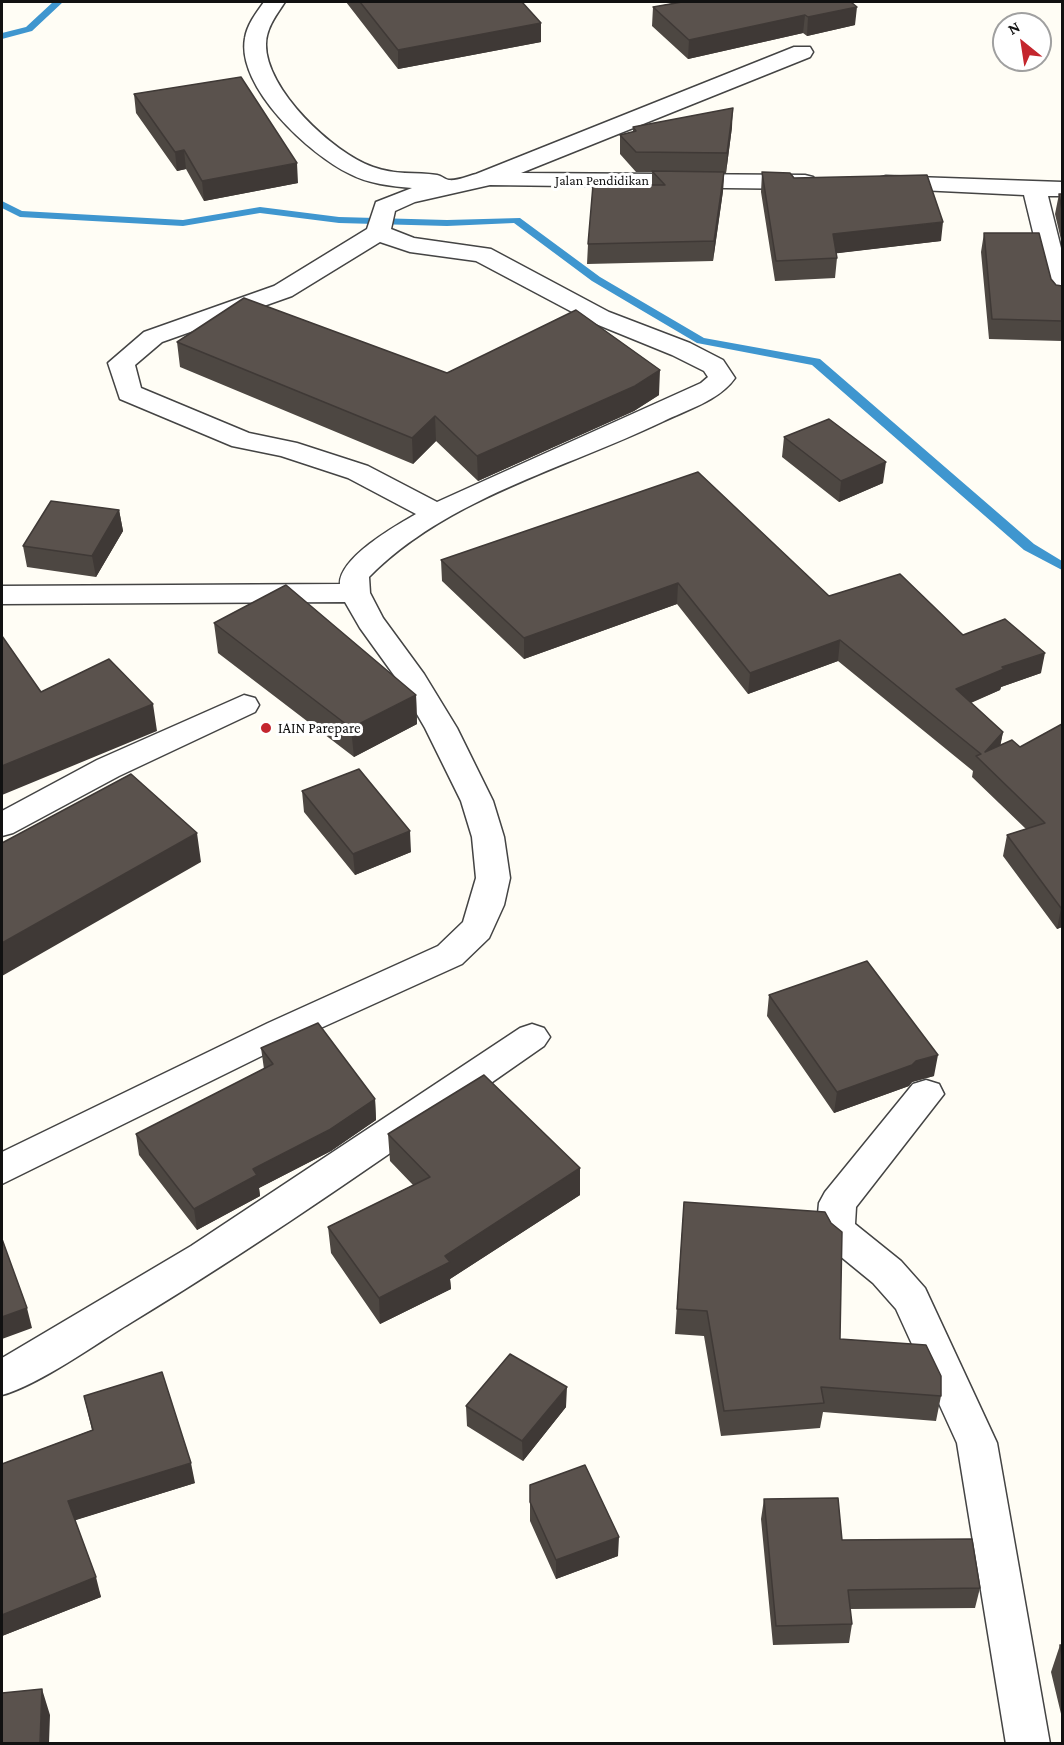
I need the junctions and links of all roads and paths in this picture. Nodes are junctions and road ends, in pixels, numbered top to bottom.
1 (274, 2) edge
2 (802, 52) dead end
3 (483, 180) junction
4 (824, 182) edge
5 (859, 183) edge
6 (1034, 188) junction
7 (1062, 189) edge
8 (381, 222) junction
9 (1062, 298) edge
10 (438, 514) junction
11 (355, 593) junction
12 (2, 595) edge
13 (244, 705) dead end
14 (2, 825) edge
15 (532, 1037) dead end
16 (926, 1094) dead end
17 (2, 1169) edge
18 (2, 1378) edge
19 (1028, 1743) edge

1 - 3 street, Jalan Pendidikan
2 - 3 street
3 - 4 street, Jalan Pendidikan
3 - 8 street
5 - 6 street
6 - 7 street
6 - 9 street
8 - 10 street
8 - 10 street
10 - 11 street
11 - 12 street
11 - 17 street
13 - 14 street
15 - 18 street
16 - 19 street

